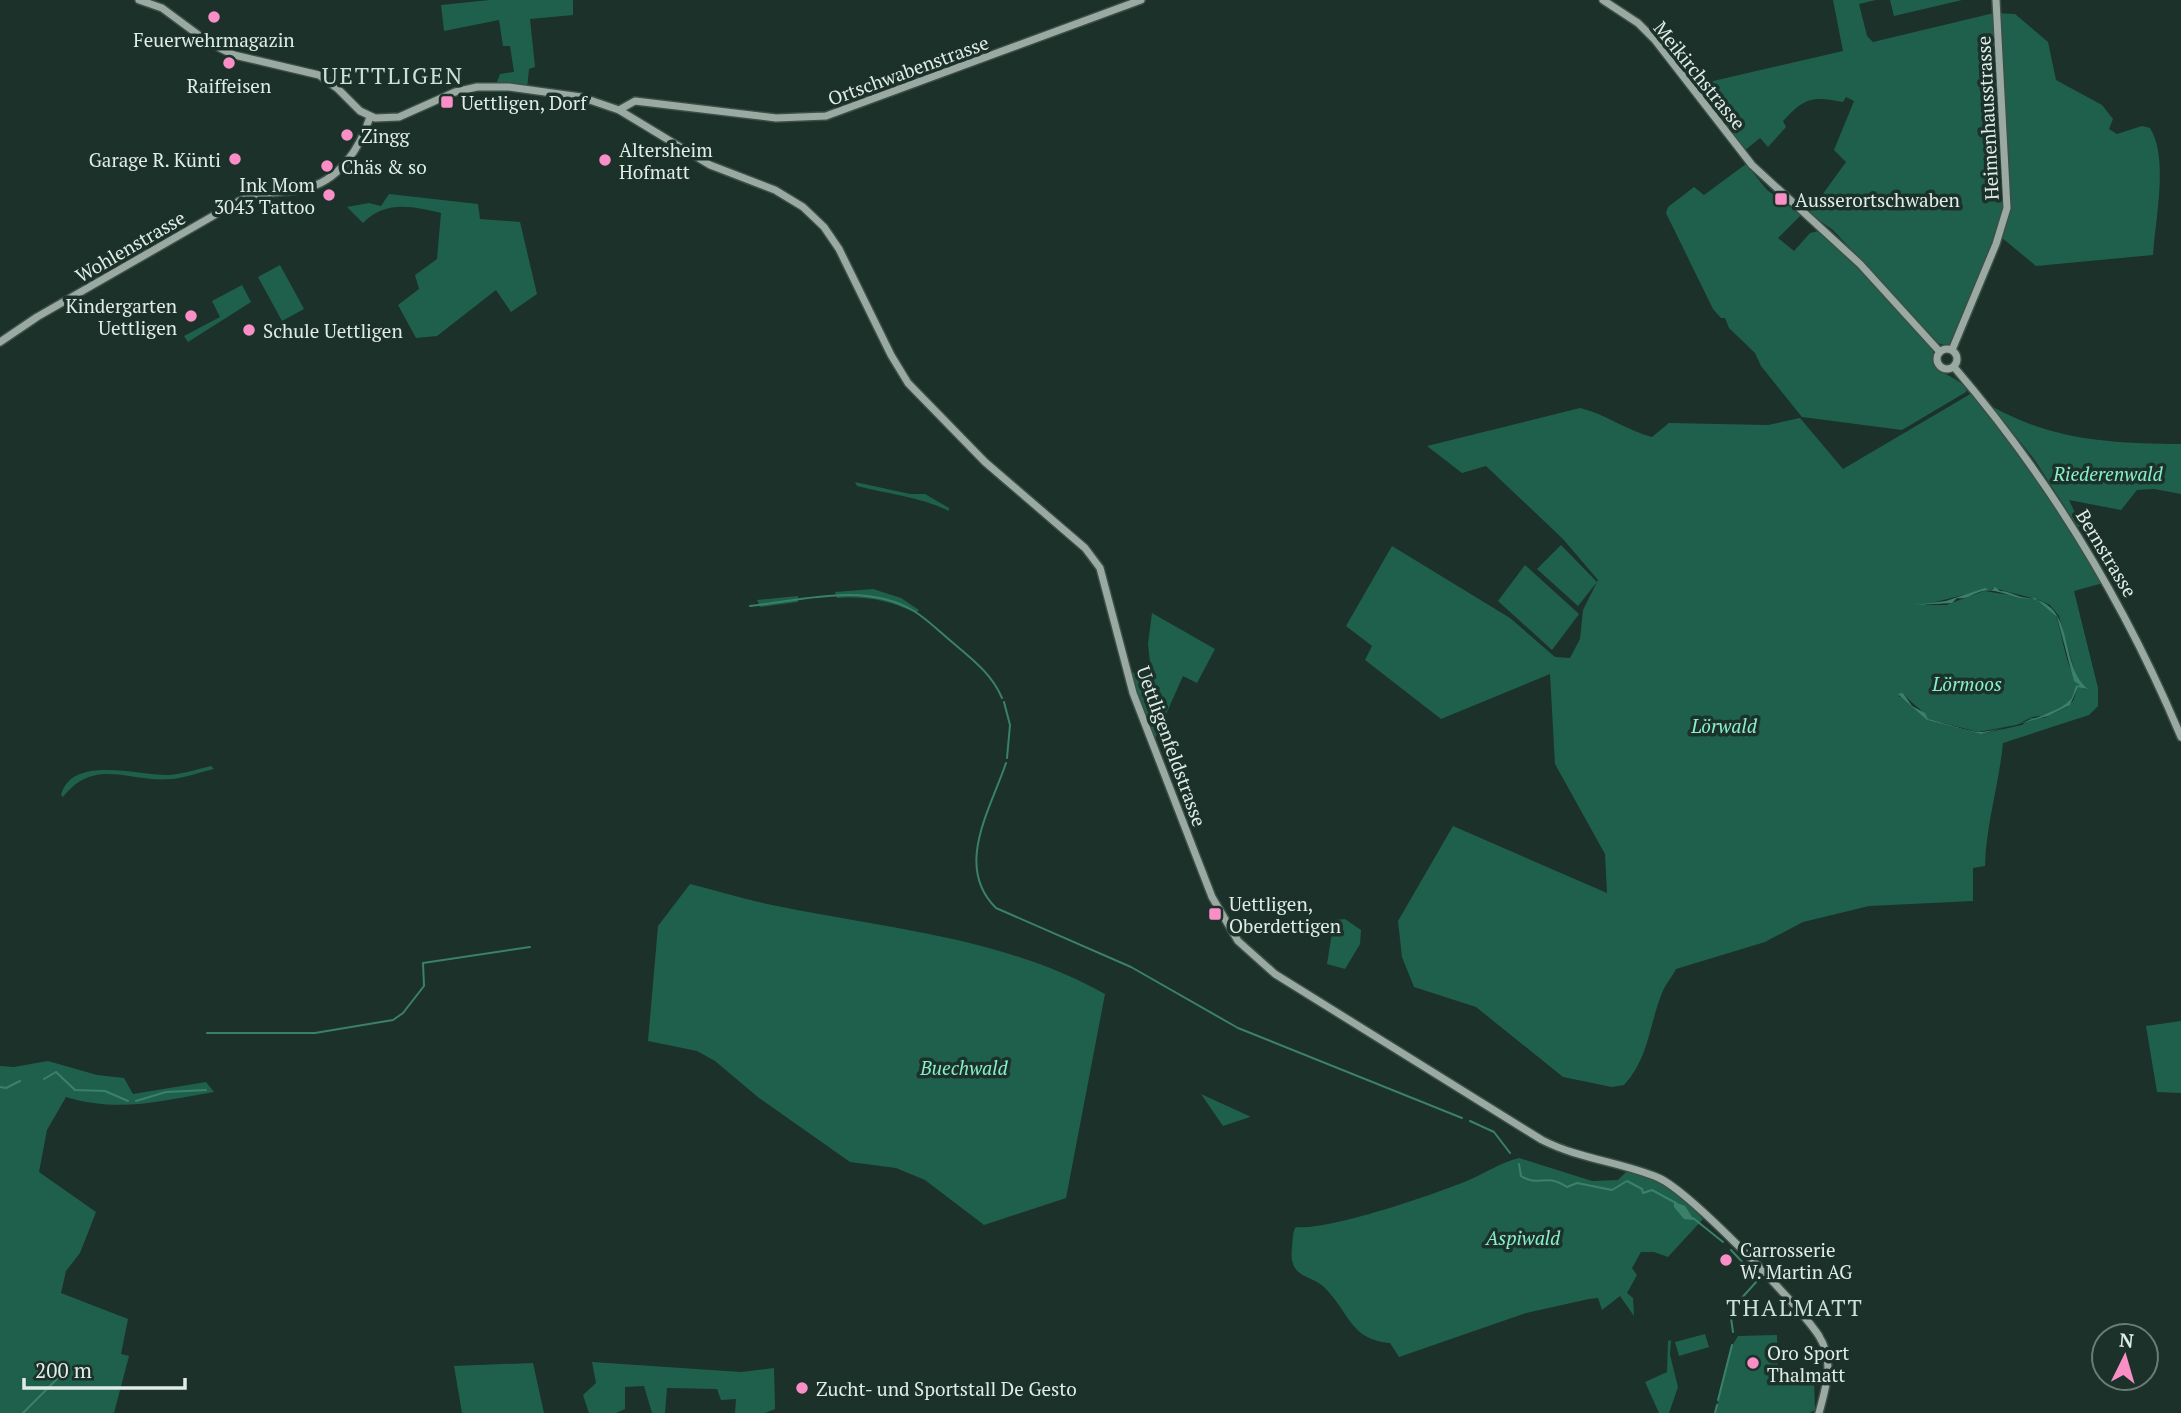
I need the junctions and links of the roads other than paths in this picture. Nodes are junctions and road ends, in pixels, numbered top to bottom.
1 (139, 0) edge
2 (1141, 0) edge
3 (1602, 0) edge
4 (1996, 0) edge
5 (647, 102) junction
6 (619, 110) junction
7 (631, 116) junction
8 (370, 117) junction
9 (0, 342) edge
10 (1952, 350) junction
11 (1940, 352) junction
12 (1954, 367) junction
13 (2181, 737) edge
14 (1819, 1413) edge

1 - 8 main road
2 - 5 main road, Ortschwabenstrasse
3 - 11 main road, Meikirchstrasse
4 - 10 main road, Heimenhausstrasse
5 - 6 main road, Ortschwabenstrasse
5 - 7 main road
6 - 7 main road, Uettligenfeldstrasse
6 - 8 main road
7 - 14 main road, Uettligenfeldstrasse
8 - 9 main road, Wohlenstrasse
10 - 11 main road
10 - 12 main road
11 - 12 main road
12 - 13 main road, Bernstrasse

